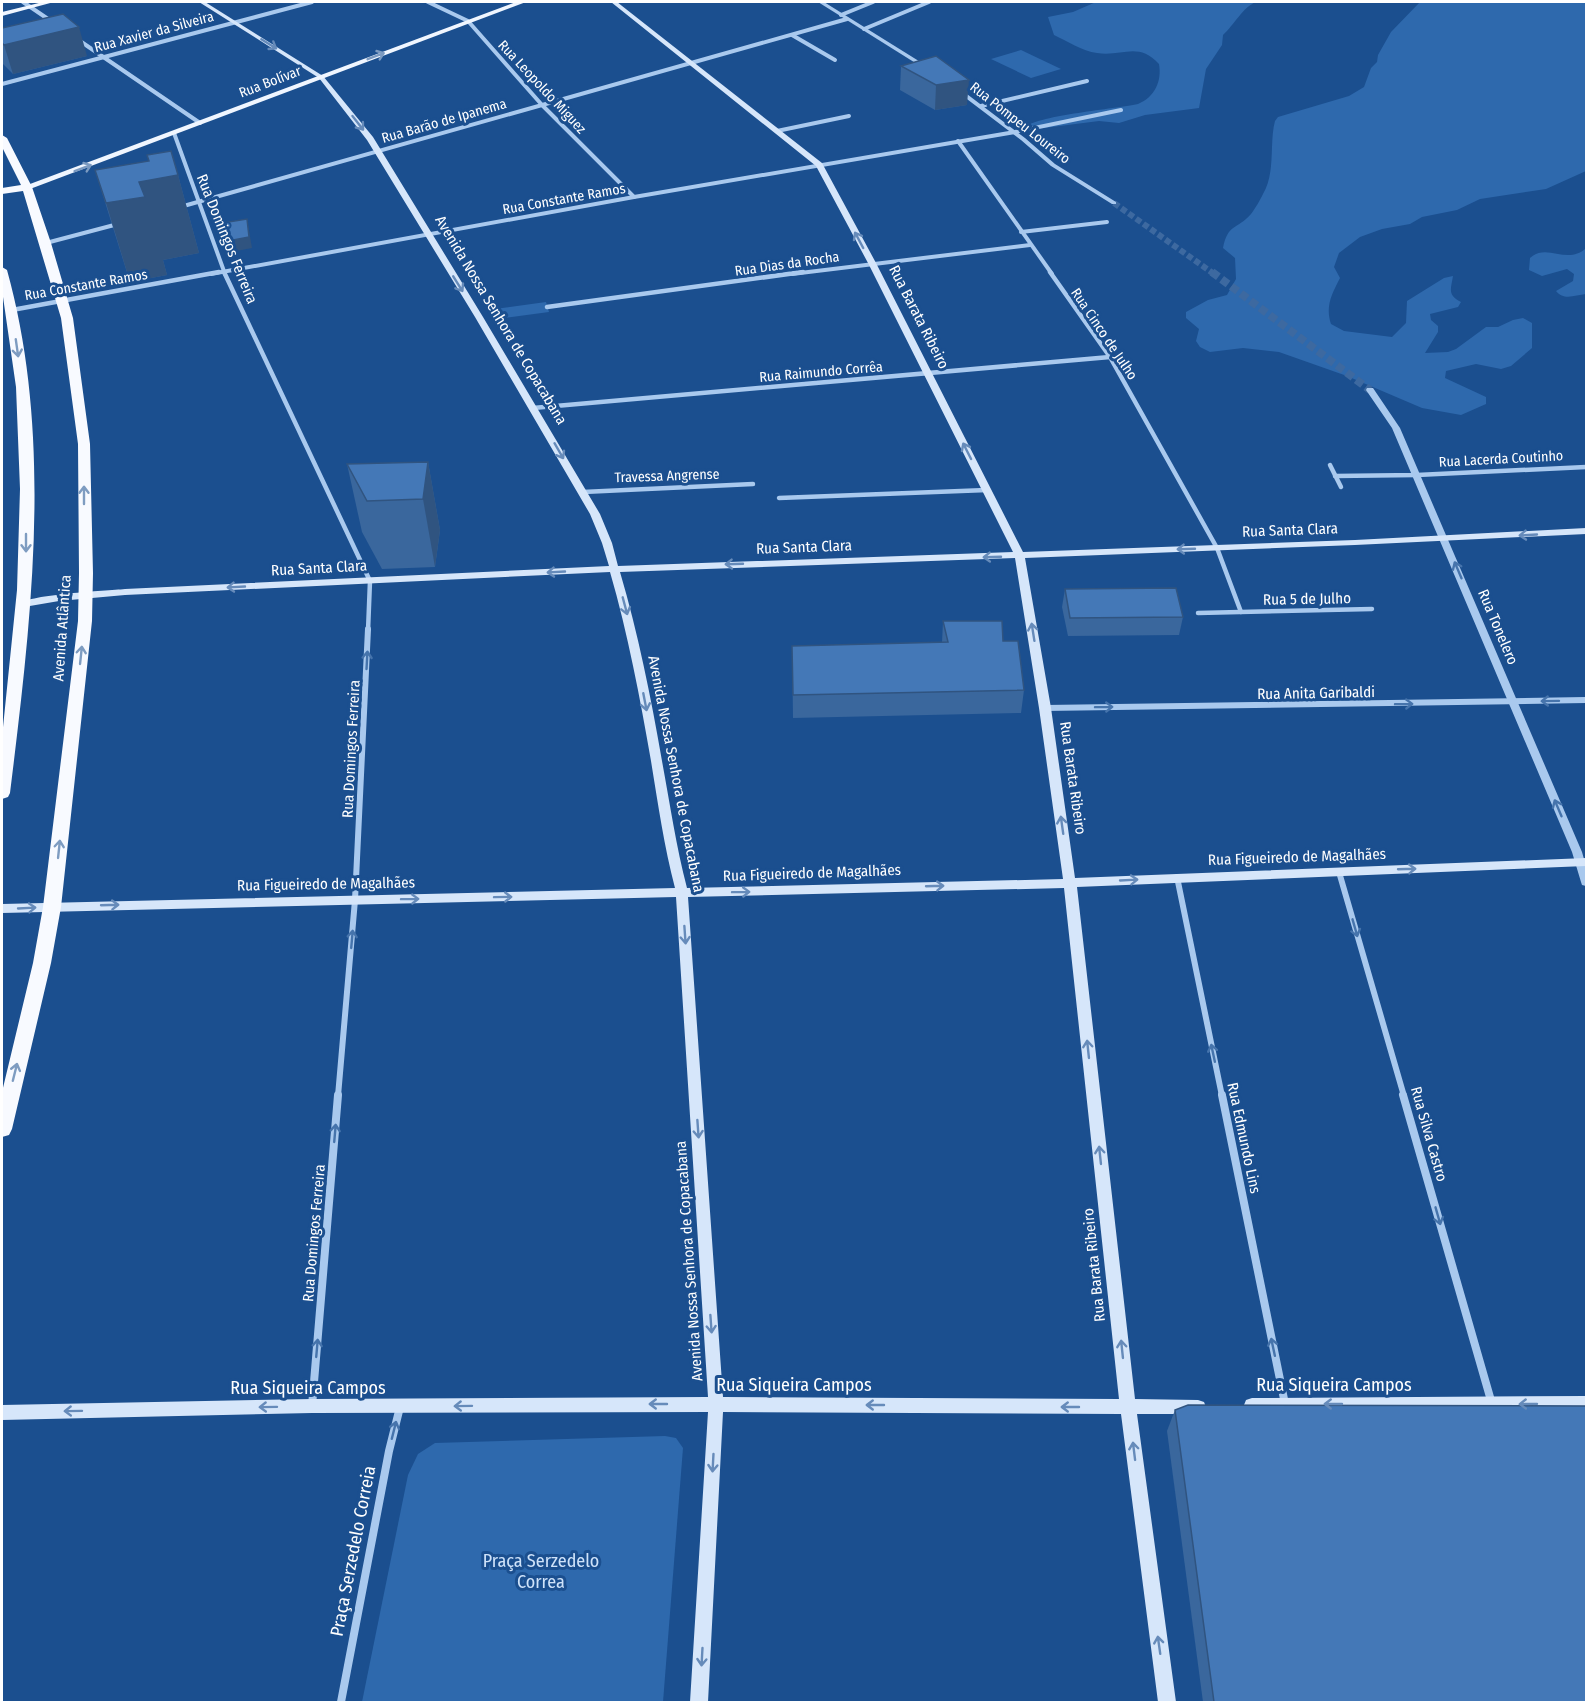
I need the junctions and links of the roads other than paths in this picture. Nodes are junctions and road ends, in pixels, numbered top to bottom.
1 (50, 2) edge
2 (202, 2) edge
3 (312, 2) edge
4 (428, 2) edge
5 (522, 2) edge
6 (614, 2) edge
7 (821, 2) edge
8 (873, 2) edge
9 (929, 2) edge
10 (27, 4) edge
11 (2, 14) edge
12 (844, 17) junction
13 (468, 21) junction
14 (235, 22) junction
15 (57, 25) edge
16 (864, 29) junction
17 (792, 35) junction
18 (75, 38) edge
19 (102, 57) junction
20 (835, 60) dead end
21 (691, 63) junction
22 (936, 75) edge
23 (321, 77) junction
24 (1087, 81) dead end
25 (2, 84) edge
26 (954, 87) edge
27 (542, 105) junction
28 (981, 106) junction
29 (1121, 110) dead end
30 (849, 116) dead end
31 (200, 123) junction
32 (777, 131) junction
33 (1015, 132) junction
34 (174, 133) junction
35 (2, 138) edge
36 (958, 141) junction
37 (378, 150) junction
38 (819, 165) junction
39 (27, 187) junction
40 (2, 191) edge
41 (634, 197) junction
42 (198, 201) junction
43 (1114, 203) tunnel mouth
44 (175, 208) edge
45 (1107, 222) dead end
46 (118, 224) edge
47 (1021, 232) junction
48 (428, 234) junction
49 (46, 243) junction
50 (1030, 245) junction
51 (872, 263) junction
52 (2, 270) edge
53 (223, 270) junction
54 (63, 300) junction
55 (547, 307) dead end
56 (12, 310) junction
57 (1110, 357) junction
58 (929, 375) junction
59 (1370, 390) tunnel mouth
60 (534, 408) junction
61 (1330, 465) dead end
62 (1587, 468) edge
63 (1417, 475) junction
64 (1335, 476) junction
65 (753, 484) dead end
66 (1341, 487) dead end
67 (987, 490) junction
68 (583, 492) junction
69 (779, 498) dead end
70 (1587, 531) edge
71 (1445, 539) junction
72 (1217, 548) junction
73 (1020, 556) junction
74 (615, 569) junction
75 (370, 581) junction
76 (85, 595) junction
77 (24, 604) junction
78 (1372, 609) dead end
79 (1241, 612) junction
80 (1198, 613) dead end
81 (1587, 700) edge
82 (1514, 701) junction
83 (1045, 708) junction
84 (2, 793) edge
85 (1583, 862) edge
86 (1339, 872) junction
87 (1177, 877) junction
88 (1587, 882) edge
89 (1070, 883) junction
90 (682, 893) junction
91 (355, 900) junction
92 (52, 907) junction
93 (2, 909) edge
94 (2, 1129) edge
95 (1587, 1403) edge
96 (716, 1404) junction
97 (1285, 1404) junction
98 (1492, 1404) junction
99 (312, 1406) junction
100 (1217, 1406) edge
101 (1240, 1406) edge
102 (400, 1407) junction
103 (1128, 1407) junction
104 (2, 1413) edge
105 (341, 1702) edge
106 (699, 1702) edge
107 (1167, 1702) edge

1 - 10 main road
2 - 14 main road, Avenida Nossa Senhora de Copacabana
3 - 14 street, Rua Xavier da Silveira
4 - 13 street, Rua Leopoldo Miguez
5 - 13 main road, Rua Bolívar
6 - 21 main road, Rua Barata Ribeiro
7 - 12 street
8 - 12 street, Rua Barão de Ipanema
9 - 16 street
10 - 11 main road
10 - 15 street
12 - 16 street
12 - 17 street, Rua Barão de Ipanema
23 -> 13 main road, Rua Bolívar
13 - 27 street, Rua Leopoldo Miguez
14 - 19 street, Rua Xavier da Silveira
14 -> 23 main road, Avenida Nossa Senhora de Copacabana
16 - 22 street
17 - 20 street
17 - 21 street, Rua Barão de Ipanema
18 - 19 street
19 - 25 street, Rua Xavier da Silveira
19 - 31 street
21 - 27 street, Rua Barão de Ipanema
21 - 32 main road, Rua Barata Ribeiro
23 - 31 main road, Rua Bolívar
23 -> 37 main road, Avenida Nossa Senhora de Copacabana
24 - 28 street
26 - 28 street, Rua Pompeu Loureiro
27 - 37 street, Rua Barão de Ipanema
27 - 41 street, Rua Leopoldo Miguez
28 - 33 street, Rua Pompeu Loureiro
29 - 33 street, Rua Constante Ramos
30 - 32 street
31 - 34 main road, Rua Bolívar
32 - 38 main road, Rua Barata Ribeiro
33 - 36 street, Rua Constante Ramos
33 - 43 street, Rua Pompeu Loureiro
39 -> 34 main road, Rua Bolívar
34 - 42 street, Rua Domingos Ferreira
35 - 39 highway, Avenida Atlântica
36 - 38 street, Rua Constante Ramos
36 - 47 street, Rua Cinco de Julho
37 - 42 street, Rua Barão de Ipanema
37 - 48 main road, Avenida Nossa Senhora de Copacabana
38 - 41 street, Rua Constante Ramos
51 -> 38 main road, Rua Barata Ribeiro
39 - 40 highway
39 - 49 highway, Avenida Atlântica
41 - 48 street, Rua Constante Ramos
42 - 44 street, Rua Barão de Ipanema
42 - 53 street, Rua Domingos Ferreira
45 - 47 street
46 - 49 street
47 - 50 street, Rua Cinco de Julho
48 - 53 street, Rua Constante Ramos
48 -> 60 main road, Avenida Nossa Senhora de Copacabana
49 - 54 highway, Avenida Atlântica
50 - 51 street, Rua Dias da Rocha
50 - 57 street, Rua Cinco de Julho
51 - 55 street, Rua Dias da Rocha
51 - 58 main road, Rua Barata Ribeiro
52 - 56 highway
53 - 54 street, Rua Constante Ramos
53 - 75 street, Rua Domingos Ferreira
54 - 56 street, Rua Constante Ramos
76 -> 54 highway, Avenida Atlântica
56 -> 77 highway
57 - 58 street, Rua Raimundo Corrêa
57 - 72 street, Rua Cinco de Julho
58 - 60 street, Rua Raimundo Corrêa
67 -> 58 main road, Rua Barata Ribeiro
59 - 63 street, Rua Tonelero
60 -> 68 main road, Avenida Nossa Senhora de Copacabana
61 - 64 street
62 - 63 street, Rua Lacerda Coutinho
63 - 64 street, Rua Lacerda Coutinho
63 - 71 street, Rua Tonelero
64 - 66 street
65 - 68 street, Travessa Angrense
67 - 69 street
67 - 73 main road, Rua Barata Ribeiro
68 - 74 main road, Avenida Nossa Senhora de Copacabana
70 -> 71 main road, Rua Santa Clara
71 - 72 main road, Rua Santa Clara
82 -> 71 street, Rua Tonelero
72 -> 73 main road, Rua Santa Clara
72 - 79 street, Rua 5 de Julho
73 -> 74 main road, Rua Santa Clara
83 -> 73 main road, Rua Barata Ribeiro
74 -> 75 main road, Rua Santa Clara
74 -> 90 main road, Avenida Nossa Senhora de Copacabana
75 -> 76 main road, Rua Santa Clara
91 -> 75 street, Rua Domingos Ferreira
76 - 77 main road, Rua Santa Clara
92 -> 76 highway, Avenida Atlântica
77 - 84 highway
78 - 79 street, Rua 5 de Julho
79 - 80 street, Rua 5 de Julho
81 -> 82 street, Rua Anita Garibaldi
83 -> 82 street, Rua Anita Garibaldi
85 -> 82 street, Rua Tonelero
89 -> 83 main road, Rua Barata Ribeiro
86 -> 85 main road, Rua Figueiredo de Magalhães
85 - 88 street, Rua Tonelero
86 - 87 main road, Rua Figueiredo de Magalhães
86 -> 98 street, Rua Silva Castro
89 -> 87 main road, Rua Figueiredo de Magalhães
97 -> 87 street, Rua Edmundo Lins
90 -> 89 main road, Rua Figueiredo de Magalhães
103 -> 89 main road, Rua Barata Ribeiro
91 -> 90 main road, Rua Figueiredo de Magalhães
90 -> 96 main road, Avenida Nossa Senhora de Copacabana
92 -> 91 main road, Rua Figueiredo de Magalhães
99 -> 91 street, Rua Domingos Ferreira
93 -> 92 main road, Rua Figueiredo de Magalhães
94 -> 92 highway, Avenida Atlântica
95 -> 98 main road, Rua Siqueira Campos
96 -> 102 main road, Rua Siqueira Campos
103 -> 96 main road, Rua Siqueira Campos
96 -> 106 main road, Avenida Nossa Senhora de Copacabana
98 -> 97 main road, Rua Siqueira Campos
97 - 101 main road, Rua Siqueira Campos
99 - 102 main road, Rua Siqueira Campos
99 -> 104 main road, Rua Siqueira Campos
100 - 103 main road, Rua Siqueira Campos
105 -> 102 street, Praça Serzedelo Correia
107 -> 103 main road, Rua Barata Ribeiro

